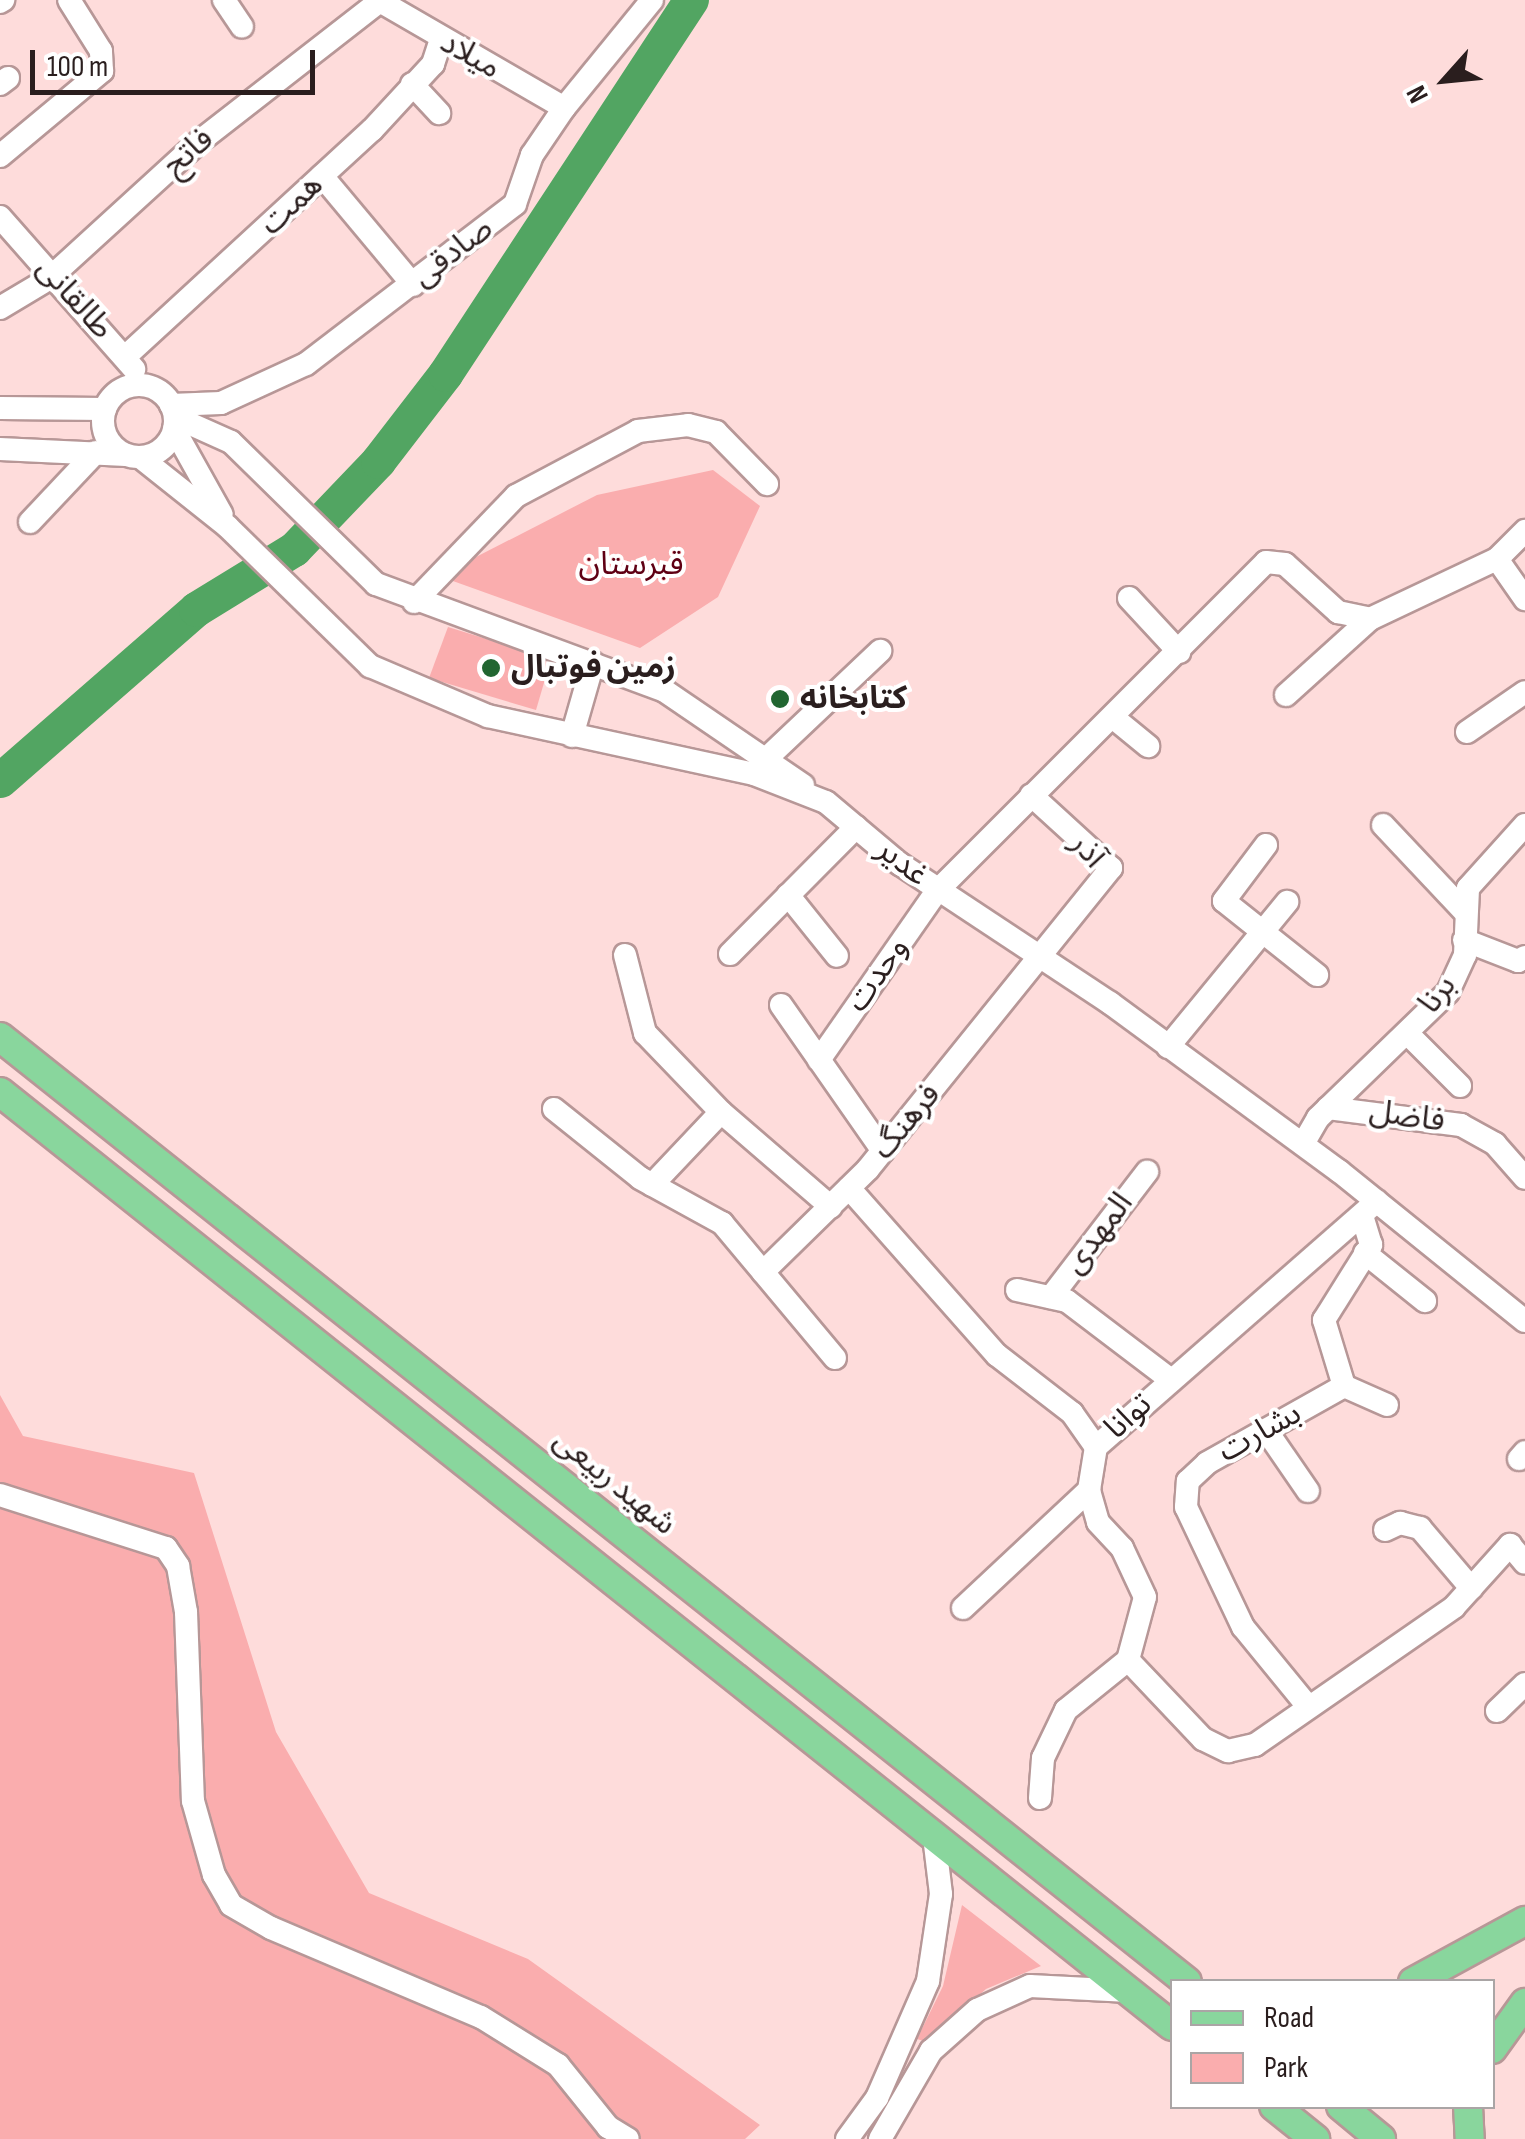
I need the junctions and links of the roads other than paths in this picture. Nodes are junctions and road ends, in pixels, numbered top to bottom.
1 (69, 0) edge
2 (224, 0) edge
3 (379, 0) edge
4 (652, 0) edge
5 (242, 26) dead end
6 (441, 40) junction
7 (412, 84) junction
8 (564, 108) junction
9 (439, 114) dead end
10 (0, 156) edge
11 (322, 176) junction
12 (0, 217) edge
13 (0, 237) edge
14 (47, 279) junction
15 (413, 285) junction
16 (0, 308) edge
17 (126, 356) junction
18 (123, 395) junction
19 (0, 408) edge
20 (174, 417) junction
21 (0, 449) edge
22 (96, 452) junction
23 (134, 456) junction
24 (767, 484) dead end
25 (30, 522) dead end
26 (228, 527) junction
27 (1525, 531) edge
28 (1497, 558) junction
29 (1130, 598) dead end
30 (1525, 599) edge
31 (414, 602) junction
32 (1370, 619) junction
33 (880, 652) dead end
34 (1179, 652) junction
35 (593, 662) junction
36 (1525, 692) edge
37 (1286, 696) dead end
38 (1114, 719) junction
39 (1467, 732) dead end
40 (572, 736) junction
41 (1148, 746) dead end
42 (767, 758) junction
43 (1030, 795) junction
44 (826, 802) junction
45 (1384, 825) dead end
46 (1525, 825) edge
47 (856, 827) junction
48 (1266, 845) dead end
49 (937, 890) junction
50 (788, 895) junction
51 (1287, 902) dead end
52 (1464, 911) junction
53 (1266, 929) junction
54 (1464, 940) junction
55 (730, 954) dead end
56 (624, 955) dead end
57 (837, 956) dead end
58 (1525, 956) edge
59 (1038, 959) junction
60 (1317, 975) dead end
61 (781, 1005) dead end
62 (1407, 1033) junction
63 (0, 1038) edge
64 (1168, 1047) junction
65 (819, 1060) junction
66 (1460, 1086) dead end
67 (0, 1092) edge
68 (554, 1108) dead end
69 (1328, 1108) junction
70 (720, 1112) junction
71 (1302, 1144) junction
72 (883, 1151) junction
73 (1148, 1172) dead end
74 (1525, 1178) edge
75 (652, 1185) junction
76 (850, 1188) junction
77 (831, 1207) junction
78 (1370, 1208) junction
79 (1365, 1254) junction
80 (763, 1272) junction
81 (1018, 1290) dead end
82 (1052, 1298) junction
83 (1425, 1301) dead end
84 (1525, 1321) edge
85 (836, 1358) dead end
86 (1171, 1380) junction
87 (1344, 1386) junction
88 (1388, 1404) dead end
89 (1266, 1430) junction
90 (1096, 1447) junction
91 (523, 1454) junction
92 (496, 1484) junction
93 (562, 1489) junction
94 (1089, 1490) junction
95 (1308, 1492) dead end
96 (0, 1495) edge
97 (537, 1516) junction
98 (1385, 1530) dead end
99 (1525, 1562) edge
100 (1472, 1588) junction
101 (963, 1608) dead end
102 (1128, 1660) junction
103 (1525, 1684) edge
104 (1306, 1704) junction
105 (1497, 1711) dead end
106 (1040, 1798) dead end
107 (934, 1836) junction
108 (1525, 1920) edge
109 (1181, 1977) edge
110 (1418, 1979) edge
111 (1129, 1991) junction
112 (1525, 2003) edge
113 (1170, 2024) edge
114 (1495, 2045) edge
115 (1278, 2109) edge
116 (1345, 2109) edge
117 (1468, 2109) edge
118 (628, 2139) edge
119 (847, 2139) edge
120 (880, 2139) edge
121 (1315, 2139) edge
122 (1381, 2139) edge
123 (1470, 2139) edge

1 - 10 street
2 - 5 street
3 - 6 street, میلاد
3 - 14 street, فاتح
4 - 8 street, صادقی
6 - 7 street, همت
6 - 8 street, میلاد
7 - 9 street
7 - 11 street, همت
8 - 15 street, صادقی
11 - 15 street
11 - 17 street, همت
12 - 14 street, طالقانی
13 - 14 street, طالقانی
14 - 16 street, فاتح
14 - 17 street, طالقانی
14 - 18 street, طالقانی
15 - 20 street, صادقی
17 - 18 street, طالقانی
18 - 19 street
18 - 20 street
18 - 23 street
20 - 23 street
20 - 26 street
20 - 31 street
21 - 22 street
22 - 23 street
22 - 25 street
23 - 26 street
24 - 31 street
26 - 40 street, غدیر
27 - 28 street
28 - 30 street
28 - 32 street
29 - 34 street
31 - 35 street
32 - 34 street
32 - 37 street
33 - 42 street
34 - 38 street
35 - 40 street
35 - 42 street
36 - 39 street
38 - 41 street
38 - 43 street
40 - 44 street, غدیر
42 - 44 street
43 - 49 street
43 - 59 street, آذر
44 - 47 street, غدیر
45 - 52 street
46 - 52 street, برنا
47 - 49 street, غدیر
47 - 50 street
48 - 53 street
49 - 59 street, غدیر
49 - 65 street, وحدت
50 - 55 street
50 - 57 street
51 - 53 street
52 - 54 street, برنا
53 - 60 street
53 - 64 street
54 - 58 street
54 - 62 street, برنا
56 - 70 street
59 - 64 street, غدیر
59 - 72 street, فرهنگ
61 - 65 street
62 - 66 street
62 - 69 street, برنا
63 - 91 main road, شهید ربیعی
64 - 71 street, غدیر
65 - 72 street
67 - 92 main road
68 - 75 street
69 - 71 street, برنا
69 - 74 street, فاضل
70 - 75 street
70 - 77 street
71 - 78 street, غدیر
72 - 76 street, فرهنگ
73 - 82 street, المهدی
75 - 80 street
76 - 77 street, فرهنگ
76 - 90 street
77 - 80 street, فرهنگ
78 - 79 street
78 - 84 street, غدیر
78 - 86 street, توانا
79 - 83 street
79 - 87 street
80 - 85 street
81 - 82 street, المهدی
82 - 86 street, المهدی
86 - 90 street, توانا
87 - 88 street
87 - 89 street, بشارت
89 - 95 street
89 - 104 street, بشارت
90 - 94 street, توانا
91 - 92 main road
91 - 93 main road, شهید ربیعی
92 - 97 main road
93 - 97 main road
93 - 109 main road, شهید ربیعی
94 - 101 street
94 - 102 street
96 - 118 street
97 - 107 main road
98 - 100 street
99 - 100 street
100 - 104 street
102 - 104 street
102 - 106 street
103 - 105 street
107 - 111 main road
107 - 119 street
108 - 110 main road
111 - 113 main road
111 - 120 street
112 - 114 main road
115 - 121 main road
116 - 122 main road
117 - 123 main road

